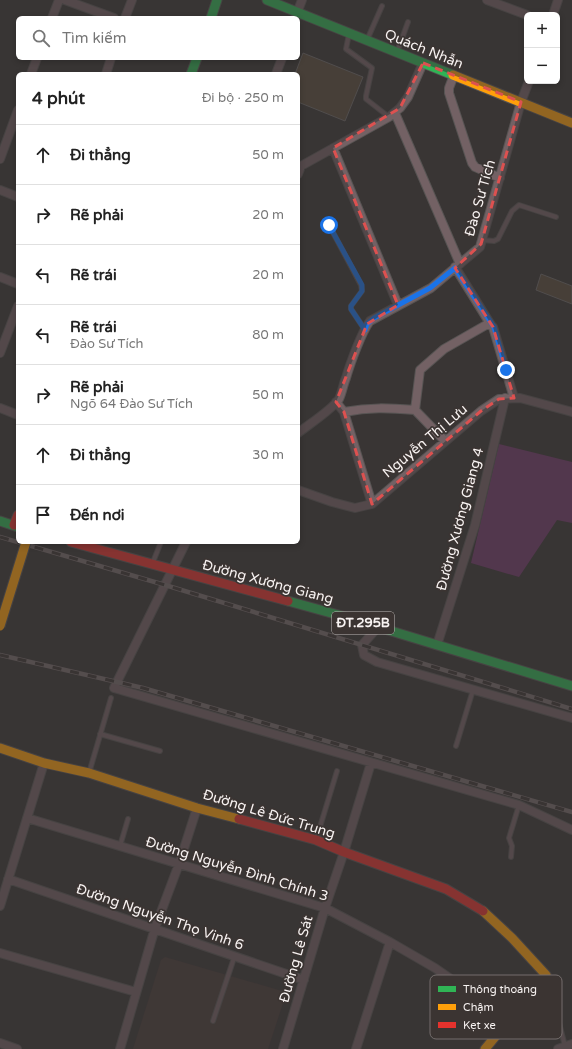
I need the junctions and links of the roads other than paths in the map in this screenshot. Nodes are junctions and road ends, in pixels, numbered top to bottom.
1 (59, 0) edge
2 (65, 0) edge
3 (132, 0) edge
4 (217, 0) edge
5 (267, 0) edge
6 (302, 0) edge
7 (487, 0) edge
8 (558, 0) edge
9 (382, 6) dead end
10 (554, 12) edge
11 (524, 14) edge
12 (296, 15) edge
13 (53, 16) edge
14 (109, 16) edge
15 (126, 16) edge
16 (212, 16) edge
17 (300, 16) edge
18 (408, 22) dead end
19 (349, 34) junction
20 (366, 40) junction
21 (396, 52) junction
22 (36, 60) edge
23 (110, 60) edge
24 (195, 60) edge
25 (281, 60) edge
26 (423, 63) junction
27 (32, 72) edge
28 (107, 72) edge
29 (192, 72) edge
30 (277, 72) edge
31 (454, 76) junction
32 (528, 84) edge
33 (521, 102) junction
34 (16, 115) edge
35 (392, 115) junction
36 (572, 122) edge
37 (333, 148) junction
38 (0, 159) edge
39 (300, 168) edge
40 (500, 178) junction
41 (0, 190) edge
42 (16, 195) edge
43 (556, 217) dead end
44 (329, 225) dead end
45 (482, 240) junction
46 (457, 266) junction
47 (0, 278) edge
48 (16, 283) edge
49 (398, 305) junction
50 (16, 311) edge
51 (491, 325) junction
52 (365, 330) junction
53 (0, 353) edge
54 (505, 398) junction
55 (514, 398) junction
56 (336, 402) junction
57 (0, 408) edge
58 (415, 410) junction
59 (344, 412) junction
60 (572, 412) edge
61 (16, 414) edge
62 (300, 431) edge
63 (445, 441) junction
64 (300, 491) edge
65 (372, 504) junction
66 (0, 521) edge
67 (16, 526) edge
68 (25, 544) edge
69 (78, 544) edge
70 (160, 544) edge
71 (185, 544) edge
72 (152, 564) junction
73 (172, 570) junction
74 (0, 626) edge
75 (378, 627) junction
76 (437, 645) junction
77 (572, 686) edge
78 (473, 690) junction
79 (111, 698) dead end
80 (572, 718) edge
81 (100, 734) junction
82 (456, 746) dead end
83 (0, 748) edge
84 (160, 751) dead end
85 (44, 763) junction
86 (371, 763) junction
87 (337, 771) dead end
88 (89, 773) junction
89 (519, 805) junction
90 (197, 808) junction
91 (27, 818) junction
92 (128, 819) dead end
93 (572, 830) edge
94 (316, 840) junction
95 (120, 846) junction
96 (344, 852) junction
97 (511, 857) dead end
98 (179, 864) junction
99 (8, 879) junction
100 (0, 906) edge
101 (325, 908) junction
102 (155, 928) junction
103 (390, 942) junction
104 (0, 953) edge
105 (235, 955) junction
106 (445, 975) edge
107 (546, 975) edge
108 (304, 980) junction
109 (136, 992) junction
110 (213, 1021) dead end
111 (562, 1035) edge
112 (494, 1039) edge
113 (0, 1043) edge
114 (565, 1046) edge
115 (17, 1049) edge
116 (120, 1049) edge
117 (283, 1049) edge
118 (356, 1049) edge
119 (485, 1049) edge

1 - 13 street
2 - 14 street
3 - 15 street
4 - 16 street
5 - 12 street, Quách Nhẫn
6 - 12 street
7 - 11 street
8 - 10 street
9 - 20 lane
17 - 19 street, Quách Nhẫn
18 - 21 lane
19 - 20 street, Quách Nhẫn
19 - 35 lane
20 - 21 street, Quách Nhẫn
21 - 26 street, Quách Nhẫn
22 - 27 street
23 - 28 street
24 - 29 street
25 - 30 street
26 - 31 street, Quách Nhẫn
26 - 35 street
31 - 33 street, Quách Nhẫn
31 - 40 street
32 - 33 street, Đào Sư Tích
33 - 36 street, Quách Nhẫn
33 - 40 street, Đào Sư Tích
34 - 38 street
35 - 37 street
35 - 46 street
37 - 39 street
37 - 49 street
40 - 45 street, Đào Sư Tích
41 - 42 street
43 - 45 lane
44 - 52 lane
45 - 46 street, Đào Sư Tích
46 - 49 street, Đào Sư Tích
46 - 51 street
47 - 48 street
49 - 52 street, Đào Sư Tích
50 - 53 street
51 - 55 street
51 - 58 street
52 - 56 street, Đào Sư Tích
54 - 55 street, Nguyễn Thị Lưu
54 - 63 street, Nguyễn Thị Lưu
54 - 76 street, Đường Xương Giang 4
55 - 60 street, Nguyễn Thị Lưu
56 - 59 street
56 - 62 street, Đào Sư Tích
57 - 61 street
58 - 59 street
58 - 63 street
59 - 65 street
63 - 65 street, Nguyễn Thị Lưu
64 - 65 street
66 - 67 street
68 - 74 street, bridge
69 - 72 street, Đường Xương Giang / ĐT.295B
70 - 72 lane
71 - 73 street
72 - 73 street, Đường Xương Giang / ĐT.295B
73 - 75 street, Đường Xương Giang / ĐT.295B
73 - 86 street
75 - 76 street, Đường Xương Giang / ĐT.295B
75 - 78 street
76 - 77 street, Đường Xương Giang / ĐT.295B
78 - 80 street
78 - 82 lane
79 - 81 lane
81 - 84 lane
81 - 88 lane
83 - 85 street, Đường Lê Đức Trung
85 - 88 street, Đường Lê Đức Trung
85 - 91 street
86 - 89 street
86 - 96 street, Đường Lê Sát
87 - 94 lane
88 - 90 street, Đường Lê Đức Trung
89 - 93 street
89 - 97 lane
90 - 94 street, Đường Lê Đức Trung
90 - 98 street
91 - 95 street, Đường Nguyễn Đình Chính 3
91 - 99 street
92 - 95 lane
94 - 96 street, Đường Lê Đức Trung
95 - 98 street, Đường Nguyễn Đình Chính 3
96 - 101 street, Đường Lê Sát
96 - 107 street, Đường Lê Đức Trung
98 - 101 street, Đường Nguyễn Đình Chính 3
98 - 102 street
99 - 100 street
99 - 102 street, Đường Nguyễn Thọ Vinh 6
101 - 103 street, Đường Nguyễn Đình Chính 3
101 - 108 street, Đường Lê Sát
102 - 105 street, Đường Nguyễn Thọ Vinh 6
102 - 109 street
103 - 106 street, Đường Nguyễn Đình Chính 3
103 - 118 street
104 - 109 street
105 - 108 street, Đường Nguyễn Thọ Vinh 6
105 - 110 lane
108 - 117 street, Đường Lê Sát
109 - 116 street
111 - 114 lane
112 - 119 street
113 - 115 street

